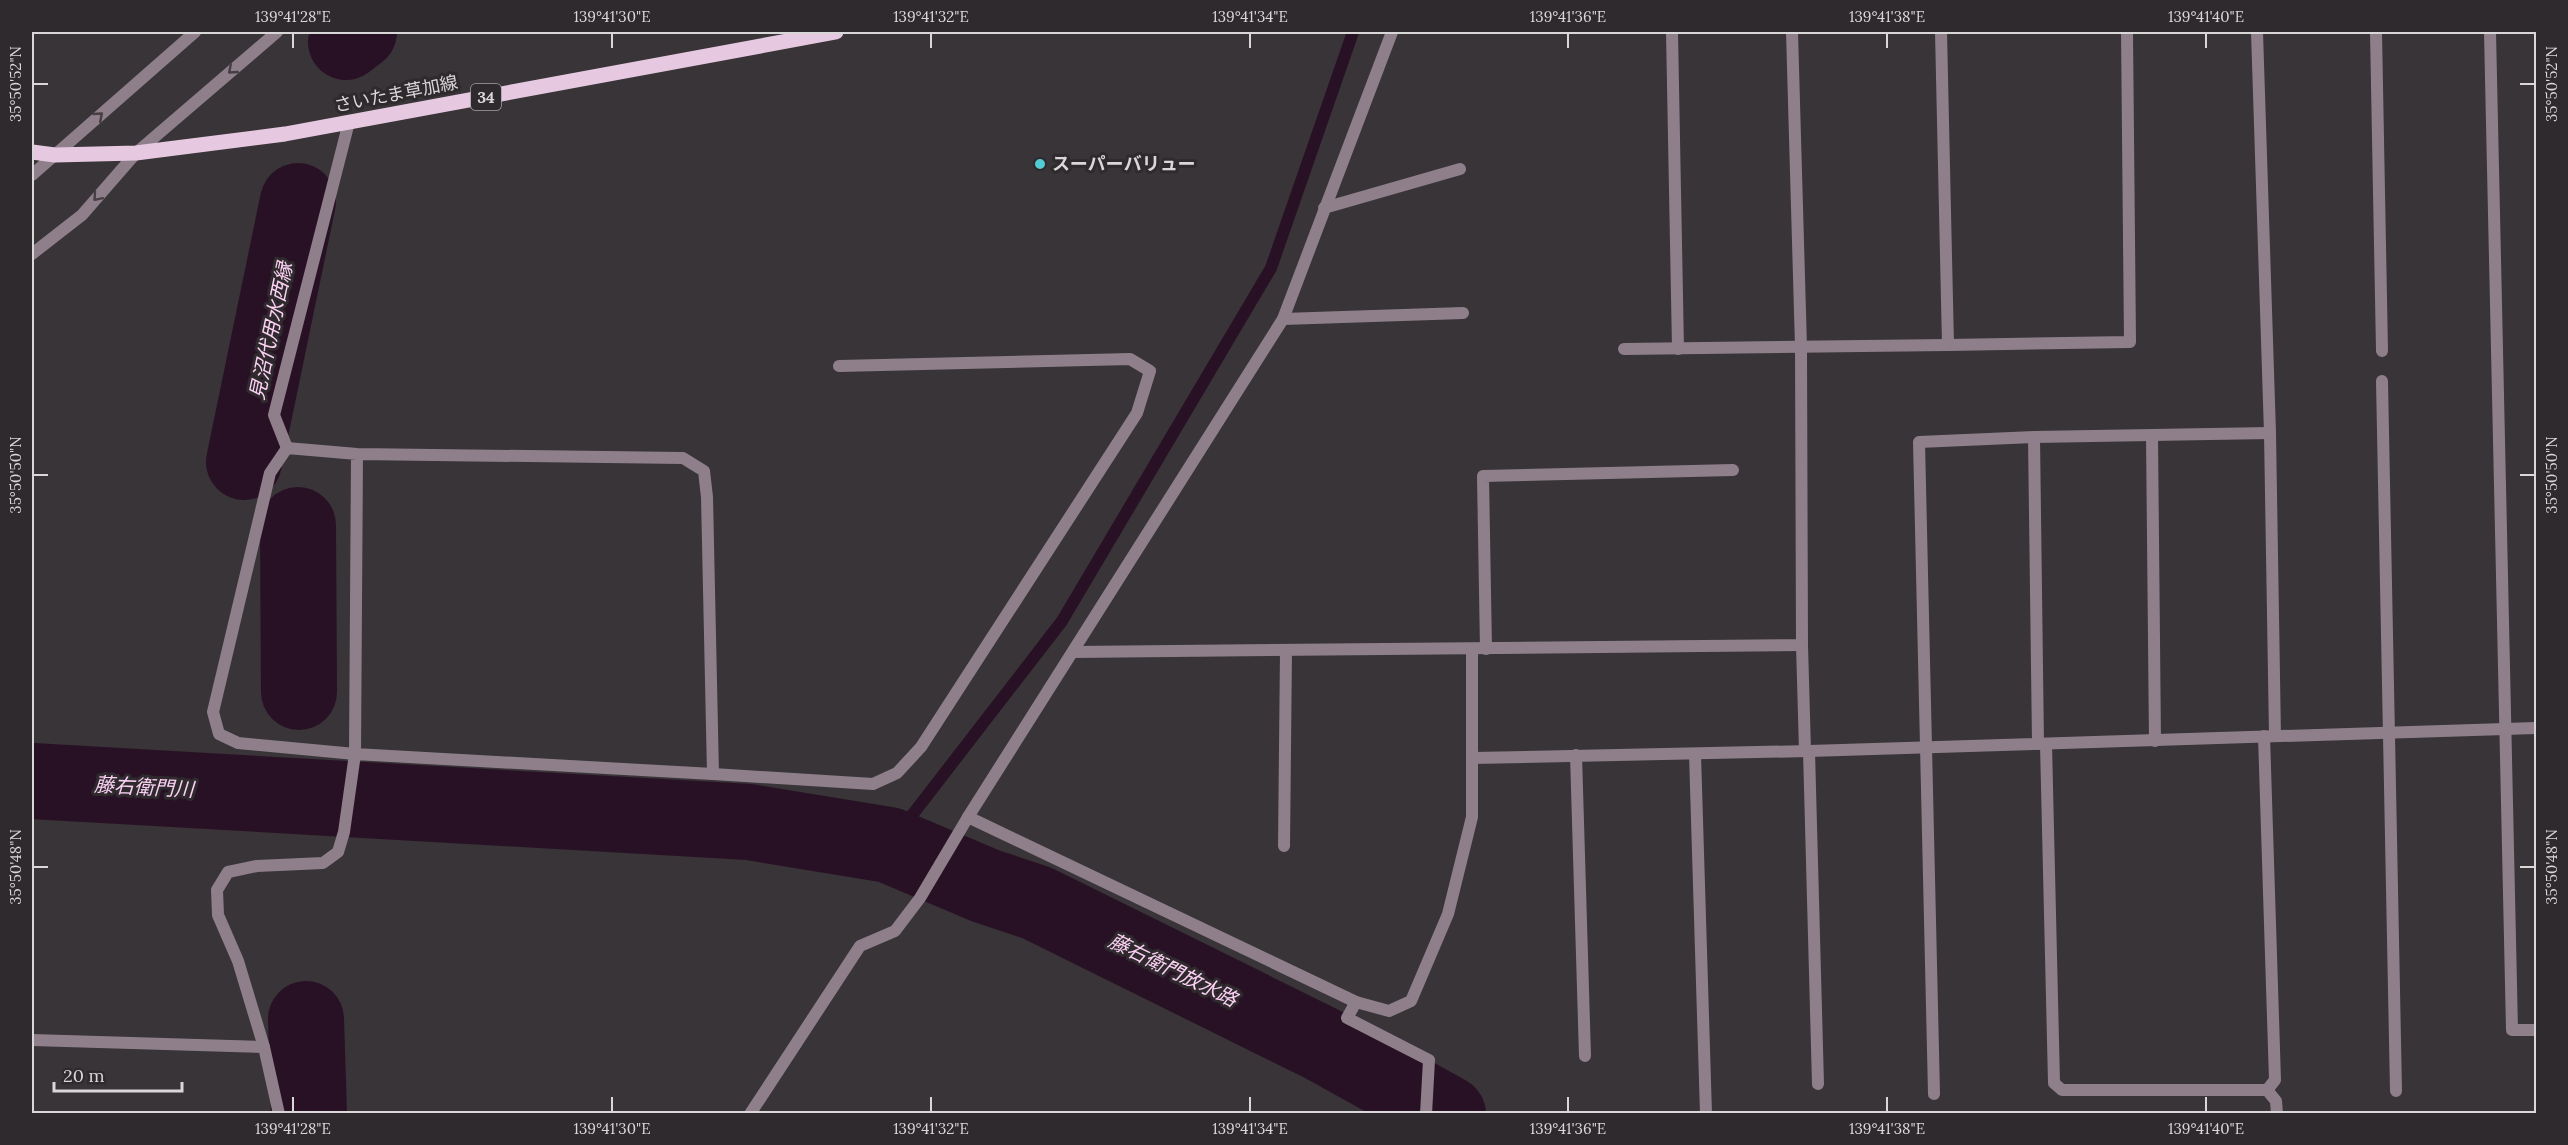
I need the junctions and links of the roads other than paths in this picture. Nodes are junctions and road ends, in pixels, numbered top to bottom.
1 (195, 32) edge
2 (277, 32) edge
3 (836, 32) edge
4 (1392, 32) edge
5 (1672, 32) edge
6 (1792, 32) edge
7 (1941, 32) edge
8 (2127, 32) edge
9 (2258, 32) edge
10 (2376, 32) edge
11 (2490, 32) edge
12 (349, 122) junction
13 (32, 152) edge
14 (136, 153) junction
15 (55, 155) junction
16 (1460, 169) dead end
17 (32, 175) edge
18 (1324, 208) junction
19 (32, 254) edge
20 (1463, 313) dead end
21 (1283, 319) junction
22 (1948, 345) junction
23 (1801, 347) junction
24 (1624, 349) dead end
25 (1678, 349) junction
26 (2382, 351) dead end
27 (839, 366) dead end
28 (2382, 381) dead end
29 (2270, 433) junction
30 (2152, 436) junction
31 (2034, 438) junction
32 (287, 448) junction
33 (357, 454) junction
34 (1733, 470) dead end
35 (1802, 645) junction
36 (1486, 649) junction
37 (1286, 650) junction
38 (1472, 650) junction
39 (1074, 652) junction
40 (2536, 728) edge
41 (2504, 729) junction
42 (2388, 733) junction
43 (2270, 736) junction
44 (2155, 741) junction
45 (2042, 744) junction
46 (1924, 746) junction
47 (1807, 751) junction
48 (356, 754) junction
49 (1695, 754) junction
50 (1576, 755) junction
51 (1472, 758) junction
52 (713, 774) junction
53 (968, 818) junction
54 (1284, 846) dead end
55 (1356, 1002) junction
56 (2536, 1030) edge
57 (32, 1040) edge
58 (264, 1047) junction
59 (1585, 1056) dead end
60 (1818, 1084) dead end
61 (2267, 1090) junction
62 (2396, 1091) dead end
63 (1934, 1095) dead end
64 (279, 1113) edge
65 (750, 1113) edge
66 (1426, 1113) edge
67 (1706, 1113) edge
68 (2277, 1113) edge

15 -> 1 street
2 -> 14 street
3 - 12 main road, さいたま草加線 / 34
4 - 18 street
5 - 25 street
6 - 23 street
7 - 22 street
8 - 22 street
9 - 29 street
10 - 26 street
11 - 41 street
12 - 14 main road, さいたま草加線 / 34
12 - 32 street
13 - 15 main road, さいたま草加線 / 34
14 - 15 main road, さいたま草加線 / 34
14 -> 19 street
15 - 17 street
16 - 18 street
18 - 21 street
20 - 21 street
21 - 39 street
22 - 23 street
23 - 25 street
23 - 35 street
24 - 25 street
27 - 52 street
28 - 42 street
29 - 30 street
29 - 43 street
30 - 31 street
30 - 44 street
31 - 45 street
31 - 46 street
32 - 33 street
32 - 48 street
33 - 48 street
33 - 52 street
34 - 36 street
35 - 36 street
35 - 47 street
36 - 38 street
37 - 38 street
37 - 39 street
37 - 54 street
38 - 51 street
39 - 53 street
40 - 41 street
41 - 42 street
41 - 56 street
42 - 43 street
42 - 62 street
43 - 44 street
43 - 61 street
44 - 45 street
45 - 46 street
45 - 61 street
46 - 47 street
46 - 63 street
47 - 49 street
47 - 60 street
48 - 52 street
48 - 58 street
49 - 50 street
49 - 67 street
50 - 51 street
50 - 59 street
51 - 55 street
53 - 55 street
53 - 65 street
55 - 66 street
57 - 58 street
58 - 64 street
61 - 68 street

